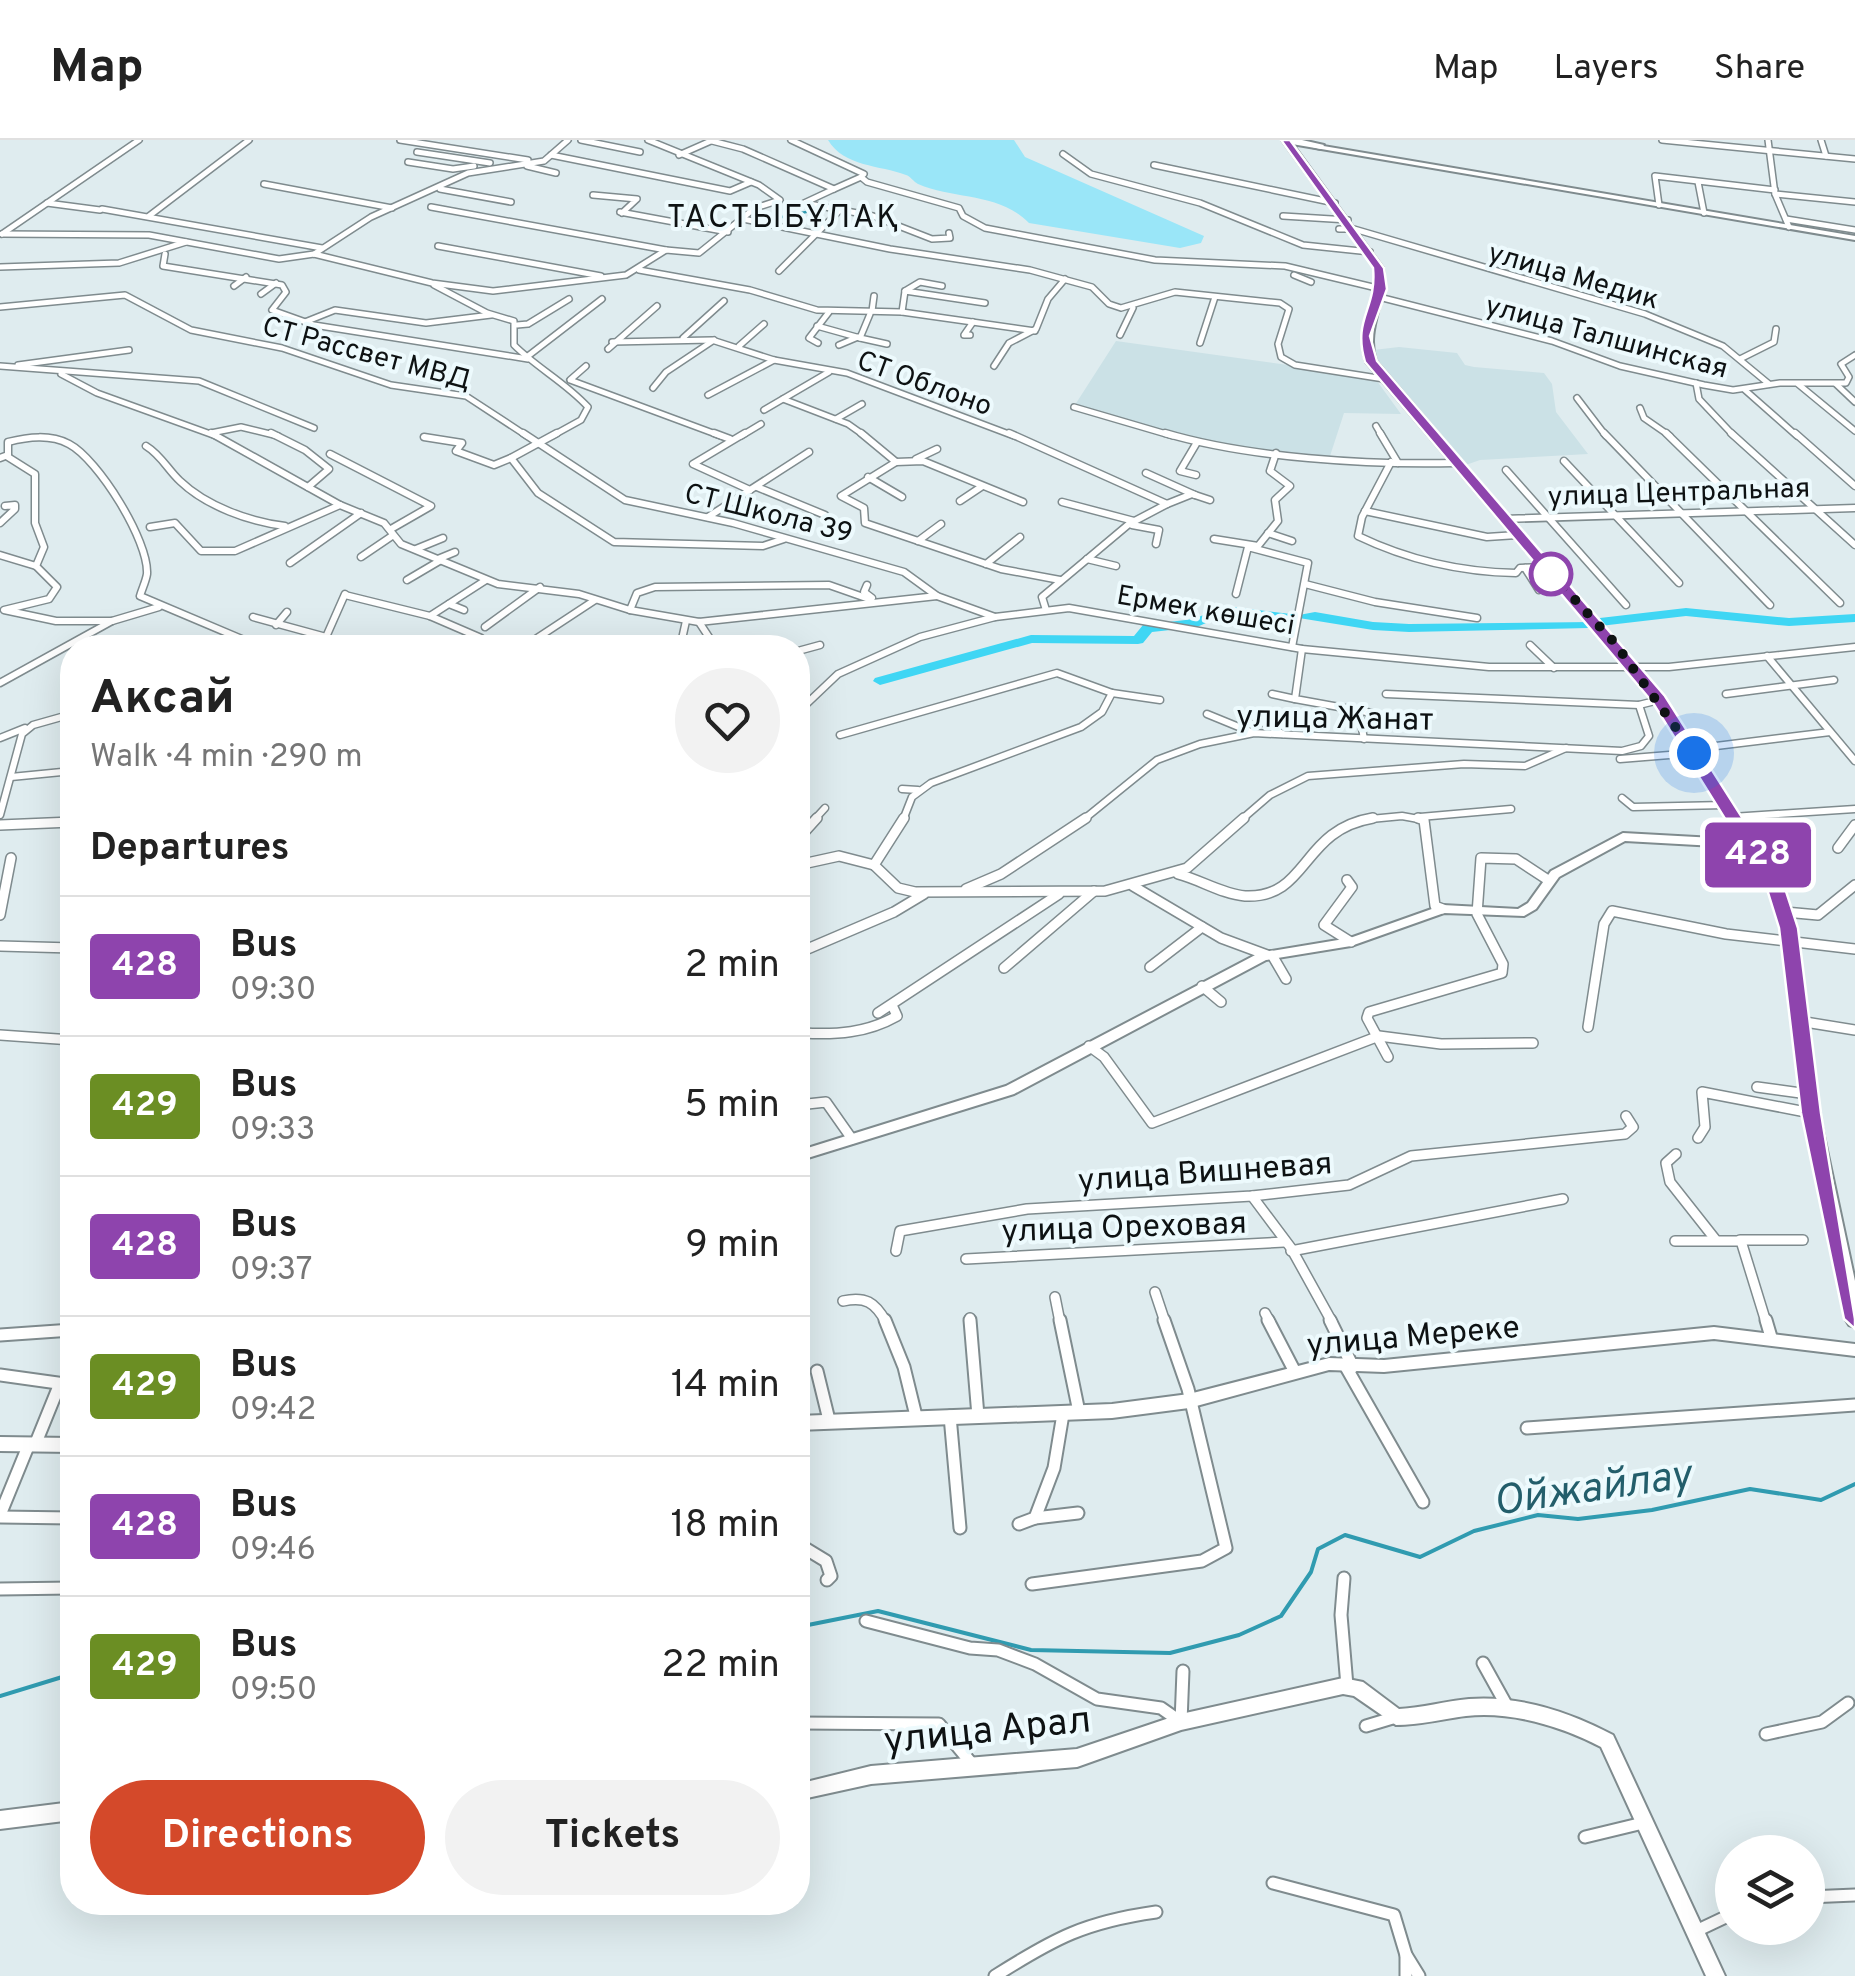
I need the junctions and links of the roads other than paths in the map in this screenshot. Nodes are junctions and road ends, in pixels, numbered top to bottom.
1 (139, 140) edge
2 (248, 140) edge
3 (400, 140) edge
4 (568, 140) edge
5 (581, 140) edge
6 (648, 140) edge
7 (791, 140) edge
8 (1662, 140) edge
9 (1768, 140) edge
10 (1821, 140) edge
11 (712, 141) edge
12 (1289, 141) edge
13 (1321, 147) junction
14 (1770, 151) junction
15 (417, 152) dead end
16 (640, 152) dead end
17 (1063, 154) dead end
18 (679, 155) junction
19 (552, 156) junction
20 (1826, 156) junction
21 (1302, 158) junction
22 (1855, 158) edge
23 (408, 162) dead end
24 (541, 162) junction
25 (528, 164) junction
26 (492, 165) junction
27 (1154, 165) dead end
28 (556, 172) dead end
29 (861, 177) junction
30 (751, 182) junction
31 (1698, 182) junction
32 (264, 184) dead end
33 (440, 189) junction
34 (834, 189) junction
35 (1775, 192) junction
36 (593, 195) dead end
37 (510, 202) dead end
38 (1855, 202) edge
39 (47, 203) junction
40 (1335, 203) junction
41 (1660, 206) junction
42 (430, 207) dead end
43 (392, 208) junction
44 (842, 209) junction
45 (1704, 213) junction
46 (149, 216) junction
47 (1283, 216) dead end
48 (743, 219) junction
49 (1787, 223) junction
50 (1347, 226) junction
51 (1250, 227) junction
52 (1855, 230) edge
53 (728, 232) junction
54 (818, 232) junction
55 (949, 233) dead end
56 (1, 235) edge
57 (1250, 235) dead end
58 (1855, 238) edge
59 (186, 242) junction
60 (438, 246) dead end
61 (322, 248) junction
62 (666, 250) junction
63 (1370, 252) junction
64 (166, 254) junction
65 (314, 254) junction
66 (294, 258) junction
67 (1304, 262) dead end
68 (288, 264) dead end
69 (0, 267) edge
70 (1343, 269) dead end
71 (639, 270) junction
72 (778, 271) dead end
73 (1296, 273) junction
74 (246, 277) junction
75 (609, 277) junction
76 (1065, 279) junction
77 (1335, 280) junction
78 (1310, 282) dead end
79 (276, 283) junction
80 (432, 283) junction
81 (234, 286) dead end
82 (942, 286) dead end
83 (905, 291) junction
84 (1380, 293) junction
85 (261, 294) dead end
86 (1215, 297) junction
87 (569, 299) dead end
88 (602, 299) dead end
89 (724, 301) dead end
90 (985, 303) dead end
91 (657, 306) dead end
92 (0, 307) edge
93 (874, 308) junction
94 (1132, 308) junction
95 (828, 312) junction
96 (902, 312) junction
97 (493, 314) junction
98 (939, 317) junction
99 (305, 322) junction
100 (973, 322) junction
101 (764, 324) dead end
102 (516, 325) junction
103 (818, 326) junction
104 (934, 328) dead end
105 (1776, 329) dead end
106 (1034, 331) junction
107 (1120, 335) dead end
108 (965, 336) dead end
109 (683, 338) junction
110 (860, 338) junction
111 (714, 340) junction
112 (1200, 343) dead end
113 (818, 344) dead end
114 (887, 344) dead end
115 (610, 345) joint
116 (839, 345) dead end
117 (738, 346) junction
118 (857, 347) dead end
119 (128, 350) dead end
120 (1855, 354) edge
121 (696, 355) junction
122 (528, 357) junction
123 (705, 357) dead end
124 (1740, 359) junction
125 (774, 360) junction
126 (0, 366) edge
127 (586, 366) dead end
128 (994, 366) dead end
129 (10, 368) junction
130 (829, 372) junction
131 (61, 374) junction
132 (1384, 379) junction
133 (1696, 383) junction
134 (1796, 383) junction
135 (1769, 384) junction
136 (1836, 384) junction
137 (653, 388) dead end
138 (1744, 390) junction
139 (708, 395) dead end
140 (1577, 398) dead end
141 (783, 399) junction
142 (1855, 402) edge
143 (862, 404) dead end
144 (1074, 407) dead end
145 (1640, 408) dead end
146 (764, 410) dead end
147 (836, 419) junction
148 (760, 424) dead end
149 (1376, 426) dead end
150 (314, 428) dead end
151 (1855, 431) edge
152 (211, 432) junction
153 (42, 438) joint
154 (424, 438) dead end
155 (730, 438) junction
156 (536, 444) junction
157 (1196, 444) junction
158 (146, 446) dead end
159 (5, 447) joint
160 (937, 448) dead end
161 (809, 452) dead end
162 (1276, 453) junction
163 (330, 454) dead end
164 (4, 458) edge
165 (511, 458) junction
166 (914, 461) junction
167 (1564, 461) dead end
168 (896, 462) junction
169 (1394, 462) junction
170 (1456, 463) junction
171 (1506, 470) dead end
172 (1146, 473) dead end
173 (1196, 476) dead end
174 (868, 477) junction
175 (1855, 486) edge
176 (308, 487) junction
177 (981, 487) junction
178 (753, 488) junction
179 (1191, 494) junction
180 (1080, 496) dead end
181 (902, 497) dead end
182 (1210, 500) dead end
183 (960, 501) dead end
184 (1023, 502) dead end
185 (1167, 504) junction
186 (340, 505) junction
187 (5, 506) dead end
188 (1855, 508) edge
189 (1818, 509) junction
190 (1365, 510) junction
191 (1746, 510) junction
192 (1679, 513) junction
193 (360, 514) junction
194 (826, 515) dead end
195 (1613, 515) junction
196 (708, 517) junction
197 (1548, 517) junction
198 (1504, 519) junction
199 (0, 522) edge
200 (297, 523) junction
201 (1132, 523) junction
202 (941, 524) dead end
203 (150, 527) dead end
204 (392, 532) junction
205 (1268, 533) junction
206 (1517, 535) junction
207 (1020, 537) dead end
208 (443, 538) dead end
209 (784, 538) junction
210 (1214, 539) dead end
211 (918, 541) junction
212 (1292, 541) dead end
213 (1156, 544) dead end
214 (1855, 545) edge
215 (1250, 547) junction
216 (416, 550) junction
217 (455, 552) dead end
218 (0, 555) edge
219 (361, 557) dead end
220 (1087, 559) junction
221 (440, 560) junction
222 (290, 563) dead end
223 (986, 564) junction
224 (36, 566) junction
225 (1116, 566) dead end
226 (1545, 567) junction
227 (1525, 568) junction
228 (407, 580) dead end
229 (486, 580) junction
230 (1060, 580) junction
231 (1678, 583) dead end
232 (1304, 584) junction
233 (868, 585) dead end
234 (540, 587) junction
235 (1539, 590) dead end
236 (1236, 594) dead end
237 (937, 596) junction
238 (598, 599) junction
239 (876, 600) junction
240 (1840, 603) dead end
241 (449, 604) junction
242 (1626, 605) dead end
243 (1770, 605) dead end
244 (159, 606) junction
245 (2, 610) edge
246 (464, 610) dead end
247 (630, 610) junction
248 (1046, 610) junction
249 (287, 612) dead end
250 (430, 616) junction
251 (253, 617) dead end
252 (995, 618) junction
253 (1477, 618) dead end
254 (112, 620) junction
255 (686, 622) junction
256 (699, 622) junction
257 (276, 624) junction
258 (485, 627) dead end
259 (85, 635) edge
260 (231, 635) edge
261 (322, 635) edge
262 (326, 635) edge
263 (473, 635) edge
264 (542, 635) edge
265 (683, 635) edge
266 (708, 635) edge
267 (1530, 644) dead end
268 (820, 645) dead end
269 (1292, 647) junction
270 (1855, 647) edge
271 (810, 648) edge
272 (60, 649) edge
273 (1302, 649) junction
274 (1767, 656) junction
275 (1554, 668) junction
276 (1633, 669) junction
277 (1834, 680) dead end
278 (0, 683) edge
279 (1793, 687) junction
280 (1112, 692) junction
281 (1272, 694) dead end
282 (1386, 694) dead end
283 (1726, 694) dead end
284 (1295, 699) junction
285 (1160, 700) dead end
286 (1659, 700) junction
287 (810, 701) edge
288 (1639, 704) junction
289 (1372, 712) dead end
290 (1207, 714) dead end
291 (1252, 716) dead end
292 (60, 718) edge
293 (1360, 718) dead end
294 (22, 731) junction
295 (1830, 732) junction
296 (1254, 734) junction
297 (840, 735) dead end
298 (1285, 736) junction
299 (0, 738) edge
300 (1364, 739) junction
301 (1716, 746) dead end
302 (1566, 748) junction
303 (1694, 753) junction
304 (1620, 759) dead end
305 (1855, 761) edge
306 (60, 772) edge
307 (11, 777) junction
308 (902, 789) dead end
309 (918, 790) junction
310 (1622, 798) dead end
311 (825, 808) dead end
312 (1511, 809) dead end
313 (1855, 809) edge
314 (1728, 811) junction
315 (0, 815) edge
316 (1425, 818) junction
317 (60, 823) edge
318 (810, 825) edge
319 (1855, 825) edge
320 (0, 826) edge
321 (1751, 844) junction
322 (1838, 848) dead end
323 (11, 858) dead end
324 (810, 862) edge
325 (874, 864) junction
326 (1174, 872) junction
327 (1347, 880) dead end
328 (1548, 880) junction
329 (1855, 885) edge
330 (1132, 886) junction
331 (966, 889) junction
332 (1094, 890) junction
333 (927, 892) junction
334 (1059, 894) junction
335 (0, 908) edge
336 (1444, 909) junction
337 (1785, 912) junction
338 (1477, 914) junction
339 (1202, 928) junction
340 (1351, 942) junction
341 (1790, 942) junction
342 (0, 946) edge
343 (810, 947) edge
344 (60, 948) edge
345 (1855, 949) edge
346 (1271, 955) junction
347 (1150, 967) dead end
348 (1004, 968) dead end
349 (1286, 980) dead end
350 (1202, 986) junction
351 (1222, 1002) dead end
352 (892, 1005) junction
353 (878, 1013) dead end
354 (1799, 1021) junction
355 (1588, 1027) dead end
356 (1855, 1030) edge
357 (810, 1033) edge
358 (1379, 1036) junction
359 (2, 1037) edge
360 (60, 1039) edge
361 (1532, 1044) dead end
362 (1089, 1046) junction
363 (1388, 1057) dead end
364 (1757, 1087) dead end
365 (1808, 1094) junction
366 (810, 1104) edge
367 (1811, 1113) junction
368 (1626, 1116) dead end
369 (1698, 1138) dead end
370 (852, 1139) junction
371 (810, 1152) edge
372 (1676, 1154) dead end
373 (1252, 1196) junction
374 (1563, 1200) dead end
375 (1715, 1239) junction
376 (1804, 1240) dead end
377 (1675, 1242) dead end
378 (1743, 1242) junction
379 (1288, 1247) junction
380 (896, 1251) dead end
381 (1840, 1256) junction
382 (1855, 1258) edge
383 (966, 1259) dead end
384 (1155, 1292) dead end
385 (1055, 1297) dead end
386 (843, 1301) dead end
387 (1265, 1314) dead end
388 (970, 1318) dead end
389 (1855, 1320) edge
390 (60, 1331) edge
391 (0, 1335) edge
392 (1771, 1337) junction
393 (1855, 1350) edge
394 (1350, 1367) junction
395 (817, 1371) dead end
396 (1295, 1372) junction
397 (0, 1374) edge
398 (59, 1386) joint
399 (1189, 1401) junction
400 (1855, 1406) edge
401 (1071, 1413) junction
402 (916, 1416) junction
403 (950, 1416) junction
404 (978, 1416) junction
405 (828, 1420) junction
406 (810, 1421) edge
407 (1527, 1428) dead end
408 (0, 1444) edge
409 (32, 1444) junction
410 (60, 1444) edge
411 (1049, 1488) junction
412 (1423, 1502) dead end
413 (1078, 1512) dead end
414 (1064, 1514) junction
415 (0, 1516) edge
416 (60, 1518) edge
417 (1035, 1518) junction
418 (1019, 1524) dead end
419 (960, 1528) dead end
420 (810, 1551) edge
421 (1344, 1578) dead end
422 (827, 1580) dead end
423 (1032, 1584) dead end
424 (60, 1588) edge
425 (0, 1590) edge
426 (866, 1622) dead end
427 (1483, 1663) dead end
428 (1183, 1672) dead end
429 (1347, 1686) junction
430 (1848, 1703) dead end
431 (1510, 1710) junction
432 (1396, 1717) junction
433 (1181, 1722) junction
434 (810, 1723) edge
435 (1366, 1726) dead end
436 (1766, 1734) dead end
437 (974, 1766) junction
438 (810, 1789) edge
439 (60, 1812) edge
440 (0, 1820) edge
441 (1643, 1823) junction
442 (1585, 1837) dead end
443 (1273, 1883) dead end
444 (1855, 1895) edge
445 (1825, 1896) edge
446 (1156, 1912) dead end
447 (1715, 1922) edge
448 (1693, 1933) junction
449 (1406, 1955) junction
450 (996, 1976) edge
451 (1406, 1976) edge
452 (1419, 1976) edge
453 (1716, 1976) edge

1 - 39 street
2 - 46 street
3 - 24 street
4 - 19 street
5 - 16 street
6 - 18 street
7 - 29 street
8 - 14 street
9 - 14 street
10 - 20 street
11 - 18 street
11 - 34 street
12 - 13 main road
12 - 21 main road
13 - 21 main road
13 - 41 street
14 - 20 street
14 - 35 street
15 - 26 street
17 - 51 street
18 - 30 street
19 - 24 street
19 - 30 street
20 - 22 street
21 - 40 main road
23 - 26 street
24 - 25 street
25 - 26 street
25 - 28 street
26 - 33 street
27 - 40 street
29 - 34 street
29 - 73 street
30 - 48 street
31 - 35 street
31 - 41 street
31 - 45 street
32 - 43 street
33 - 37 street
33 - 43 street
34 - 44 street
35 - 38 street
35 - 49 street
36 - 53 street
39 - 46 street
39 - 56 street
40 - 50 main road
41 - 45 street
42 - 62 street
43 - 61 street
44 - 54 street
44 - 55 street
45 - 49 street
46 - 61 street
47 - 50 street, улица Медик
48 - 53 street
48 - 54 street
49 - 52 street
49 - 58 street
50 - 63 main road
50 - 124 street, улица Медик
51 - 57 street
51 - 63 street
53 - 62 street
54 - 72 street
54 - 76 street
56 - 59 street
59 - 64 street
59 - 66 street
60 - 75 street
61 - 65 street
62 - 71 street
63 - 84 main road
64 - 69 street
64 - 74 street
65 - 66 street
65 - 80 street
66 - 68 street
67 - 73 street
70 - 77 street
71 - 75 street
71 - 95 street
73 - 77 street, улица Талшинская
73 - 78 street
74 - 79 street
74 - 81 street
75 - 80 street
76 - 94 street
76 - 106 street
77 - 84 street, улица Талшинская
79 - 85 street
79 - 99 street
80 - 97 street
82 - 83 street
83 - 90 street
83 - 96 street
84 - 132 main road
84 - 133 street, улица Талшинская
86 - 94 street
86 - 112 street
86 - 132 street
87 - 102 street
88 - 122 street
89 - 109 street
91 - 115 street
92 - 156 street, СТ Рассвет МВД
93 - 95 street
93 - 96 street
93 - 110 street
94 - 107 street
95 - 103 street
96 - 98 street
97 - 99 street
97 - 102 street
98 - 100 street
98 - 104 street
99 - 122 street
100 - 106 street
100 - 108 street
101 - 117 street
102 - 122 street
103 - 110 street
103 - 113 street
105 - 124 street
106 - 128 street
109 - 111 street, СТ Облоно
109 - 115 street, СТ Облоно
110 - 114 street
110 - 116 street
110 - 118 street
111 - 117 street, СТ Облоно
111 - 121 street
117 - 125 street, СТ Облоно
119 - 129 street
120 - 136 street
121 - 123 street
121 - 137 street
122 - 156 street
124 - 135 street, улица Медик
125 - 130 street, СТ Облоно
125 - 139 street
126 - 129 street
127 - 155 street
129 - 131 street
130 - 141 street
130 - 185 street, СТ Облоно
131 - 150 street
131 - 152 street
132 - 170 main road
133 - 138 street, улица Талшинская
133 - 189 street
134 - 135 street, улица Талшинская
134 - 136 street, улица Талшинская
134 - 151 street
135 - 138 street, улица Талшинская
136 - 142 street
138 - 175 street
140 - 192 street
141 - 146 street
141 - 147 street
143 - 147 street
144 - 157 street
145 - 191 street
147 - 168 street
148 - 155 street
149 - 169 street
152 - 176 street
152 - 176 street
153 - 159 street
153 - 244 street
154 - 165 street
155 - 178 street
156 - 165 street
156 - 196 street, СТ Школа 39
157 - 162 street
157 - 173 street
158 - 200 street
159 - 164 street
160 - 166 street
161 - 178 street
162 - 169 street
162 - 205 street
163 - 204 street
164 - 224 street
165 - 209 street
166 - 168 street
166 - 177 street
167 - 195 street
168 - 174 street
169 - 170 street
169 - 190 street
170 - 198 main road
171 - 197 street
172 - 179 street
174 - 181 street
174 - 211 street
176 - 186 street
177 - 183 street
177 - 184 street
178 - 194 street
178 - 196 street
179 - 182 street
179 - 185 street
180 - 201 street
185 - 201 street
186 - 193 street
186 - 200 street
187 - 199 street
188 - 189 street, улица Центральная
189 - 191 street, улица Центральная
189 - 214 street
190 - 206 street
190 - 227 street
191 - 192 street, улица Центральная
191 - 240 street
192 - 195 street, улица Центральная
192 - 243 street
193 - 204 street
193 - 222 street
195 - 197 street, улица Центральная
195 - 231 street
196 - 209 street, СТ Школа 39
197 - 198 street, улица Центральная
197 - 242 street
198 - 206 main road
200 - 203 street
201 - 213 street
201 - 220 street
202 - 211 street
204 - 216 street
204 - 219 street
205 - 212 street
205 - 215 street
206 - 226 main road
207 - 223 street
208 - 216 street
209 - 237 street, СТ Школа 39
210 - 215 street
211 - 223 street
215 - 232 street
215 - 236 street
216 - 221 street
217 - 221 street
218 - 224 street
220 - 225 street
220 - 230 street
221 - 228 street
221 - 229 street
223 - 230 street
224 - 245 street
226 - 227 street
226 - 276 main road
227 - 235 street
229 - 234 street
229 - 241 street
230 - 248 street
232 - 253 street
232 - 269 street
233 - 239 street
234 - 238 street
234 - 258 street
237 - 239 street
237 - 252 street, СТ Школа 39
238 - 247 street
238 - 264 street
239 - 247 street
239 - 256 street
241 - 246 street
241 - 250 street
244 - 254 street
244 - 260 street
245 - 254 street
247 - 255 street
248 - 252 street, Ермек көшесі
248 - 269 street, Ермек көшесі
249 - 257 street
250 - 262 street
250 - 263 street
251 - 257 street
252 - 287 street, Ермек көшесі
254 - 259 street
255 - 256 street
255 - 265 street
256 - 266 street
257 - 261 street
267 - 275 street
268 - 271 street
269 - 273 street, Ермек көшесі
270 - 274 street, Ермек көшесі
272 - 278 street
273 - 275 street, Ермек көшесі
273 - 284 street
274 - 276 street, Ермек көшесі
274 - 279 street
275 - 276 street, Ермек көшесі
276 - 286 main road
277 - 279 street
279 - 283 street
279 - 295 street
280 - 285 street
280 - 297 street
280 - 309 street
281 - 284 street
282 - 288 street
284 - 289 street
286 - 288 street
286 - 303 main road
288 - 302 street, улица Жанат
290 - 296 street
291 - 298 street
292 - 294 street
293 - 300 street
294 - 299 street
294 - 307 street
295 - 301 street
295 - 305 street
296 - 298 street, улица Жанат
296 - 331 street, улица Жанат
298 - 300 street, улица Жанат
300 - 302 street, улица Жанат
302 - 326 street
303 - 304 street
303 - 314 main road
306 - 307 street
307 - 315 street
308 - 309 street
309 - 325 street
310 - 314 street
311 - 318 street
312 - 316 street
313 - 314 street
314 - 321 main road
316 - 326 street
316 - 336 street
317 - 320 street
319 - 322 street
321 - 328 street
321 - 337 main road
323 - 335 street
324 - 325 street
325 - 333 street
326 - 330 street
327 - 340 street
328 - 338 street
328 - 338 street
329 - 337 street
330 - 332 street
330 - 339 street
331 - 333 street
331 - 334 street
332 - 334 street
332 - 348 street
333 - 343 street
334 - 352 street
336 - 338 street
336 - 340 street
337 - 341 main road
338 - 358 street
339 - 346 street
339 - 347 street
340 - 346 street
341 - 345 street
341 - 354 main road
341 - 355 street
342 - 344 street
346 - 349 street
346 - 350 street
350 - 351 street
350 - 362 street
352 - 353 street
352 - 357 street
354 - 356 street
354 - 365 main road
358 - 361 street
358 - 362 street
358 - 363 street
359 - 360 street
362 - 370 street
364 - 365 street
365 - 367 main road
366 - 370 street
367 - 369 street
367 - 381 main road
368 - 373 street, улица Вишневая
370 - 371 street
372 - 375 street
373 - 379 street
373 - 380 street, улица Вишневая
374 - 379 street, улица Ореховая
375 - 377 street
375 - 378 street
376 - 378 street
378 - 392 street
379 - 383 street, улица Ореховая
379 - 394 street
381 - 382 street
381 - 389 main road
384 - 399 street
385 - 401 street
386 - 402 street
387 - 396 street
388 - 404 street
390 - 391 street
392 - 393 street, улица Мереке
392 - 394 street, улица Мереке
394 - 396 street, улица Мереке
394 - 412 street
395 - 405 street
396 - 399 street, улица Мереке
397 - 398 street
398 - 409 street
399 - 401 street, улица Мереке
399 - 423 street
400 - 407 street
401 - 404 street, улица Мереке
401 - 411 street
402 - 403 street, улица Мереке
402 - 405 street, улица Мереке
403 - 404 street, улица Мереке
403 - 419 street
405 - 406 street, улица Мереке
408 - 409 street
409 - 410 street
409 - 415 street
411 - 414 street
411 - 417 street
413 - 414 street
414 - 417 street
415 - 416 street
417 - 418 street
420 - 422 street
421 - 429 street
424 - 425 street
426 - 433 street
427 - 431 street
428 - 433 street
429 - 432 street
429 - 433 street, улица Арал
430 - 436 street
431 - 432 street
431 - 441 street
432 - 435 street
433 - 437 street, улица Арал
434 - 437 street
437 - 438 street, улица Арал
439 - 440 street
441 - 442 street
441 - 448 street
443 - 449 street
444 - 445 street
446 - 450 street
447 - 448 street
448 - 453 street
449 - 451 street
449 - 452 street

